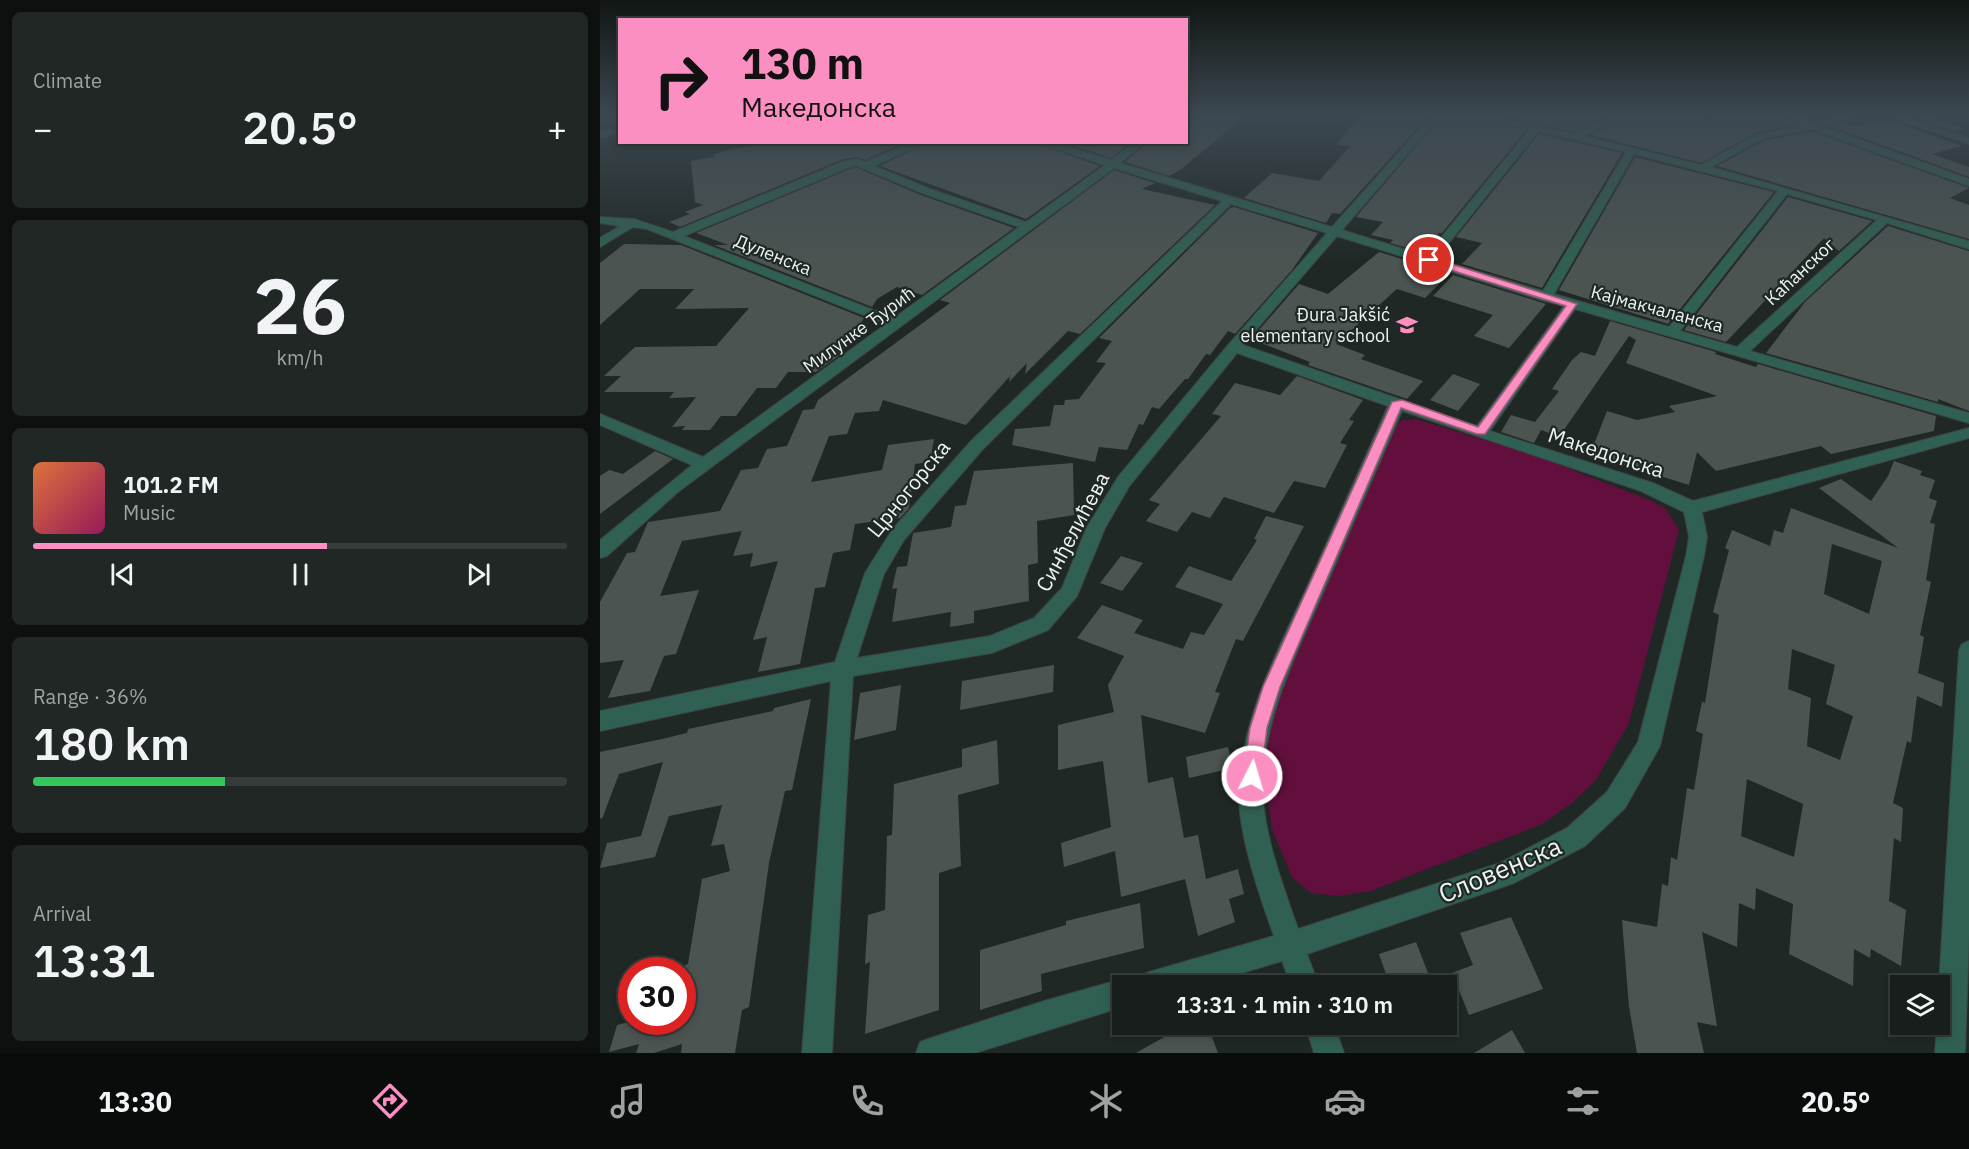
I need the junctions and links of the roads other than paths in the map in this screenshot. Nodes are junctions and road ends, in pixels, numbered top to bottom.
1 (846, 164) edge
2 (861, 164) edge
3 (870, 164) edge
4 (1395, 164) edge
5 (1508, 164) edge
6 (1623, 164) edge
7 (1682, 164) edge
8 (1710, 164) edge
9 (1917, 164) edge
10 (1112, 165) joint
11 (866, 166) junction
12 (1701, 169) junction
13 (1969, 183) edge
14 (1783, 192) junction
15 (1229, 200) junction
16 (1885, 219) junction
17 (600, 220) edge
18 (634, 222) junction
19 (1028, 226) junction
20 (1336, 232) junction
21 (675, 235) junction
22 (600, 243) edge
23 (1969, 246) edge
24 (1429, 260) junction
25 (1546, 297) junction
26 (1572, 304) junction
27 (898, 324) junction
28 (1672, 332) junction
29 (1234, 347) junction
30 (1741, 351) junction
31 (1398, 402) junction
32 (1969, 418) edge
33 (600, 419) edge
34 (1481, 432) junction
35 (1969, 433) edge
36 (705, 465) junction
37 (1692, 508) junction
38 (600, 551) edge
39 (1969, 650) edge
40 (843, 669) junction
41 (600, 721) edge
42 (1290, 945) junction
43 (1962, 962) edge
44 (1187, 975) edge
45 (1301, 975) edge
46 (1112, 996) edge
47 (1323, 1035) edge
48 (817, 1053) edge
49 (931, 1053) edge
50 (1329, 1053) edge
51 (1950, 1053) edge

1 - 21 street
2 - 11 street
3 - 11 street
4 - 20 street, Синђелићева
5 - 24 street
6 - 25 street
7 - 12 street
8 - 12 street
9 - 13 street
10 - 15 street, Кајмакчаланска
10 - 19 street, Милунке Ђурић
11 - 19 street
12 - 14 street
14 - 16 street
14 - 28 street
15 - 20 street, Кајмакчаланска
15 - 40 street, Црногорска
16 - 23 street
16 - 30 street, Каћанског
17 - 18 street, Дуленска
18 - 21 street, Дуленска
18 - 22 street
19 - 27 street, Милунке Ђурић
20 - 24 street, Кајмакчаланска
20 - 29 street, Синђелићева
21 - 27 street, Дуленска
24 - 25 street, Кајмакчаланска
25 - 26 street, Кајмакчаланска
26 - 28 street, Кајмакчаланска
26 - 34 street
27 - 36 street, Милунке Ђурић
28 - 30 street, Кајмакчаланска
29 - 31 street, Македонска
29 - 40 street, Синђелићева
30 - 32 street, Кајмакчаланска
31 - 34 street, Македонска
31 - 42 street
33 - 36 street
34 - 37 street, Македонска
35 - 37 street
36 - 38 street, Милунке Ђурић
37 - 42 street, Словенска
39 - 43 street
40 - 41 street, Синђелићева
40 - 48 street, Црногорска
42 - 44 street, Словенска
42 - 45 street
43 - 51 street
46 - 49 street
47 - 50 street

